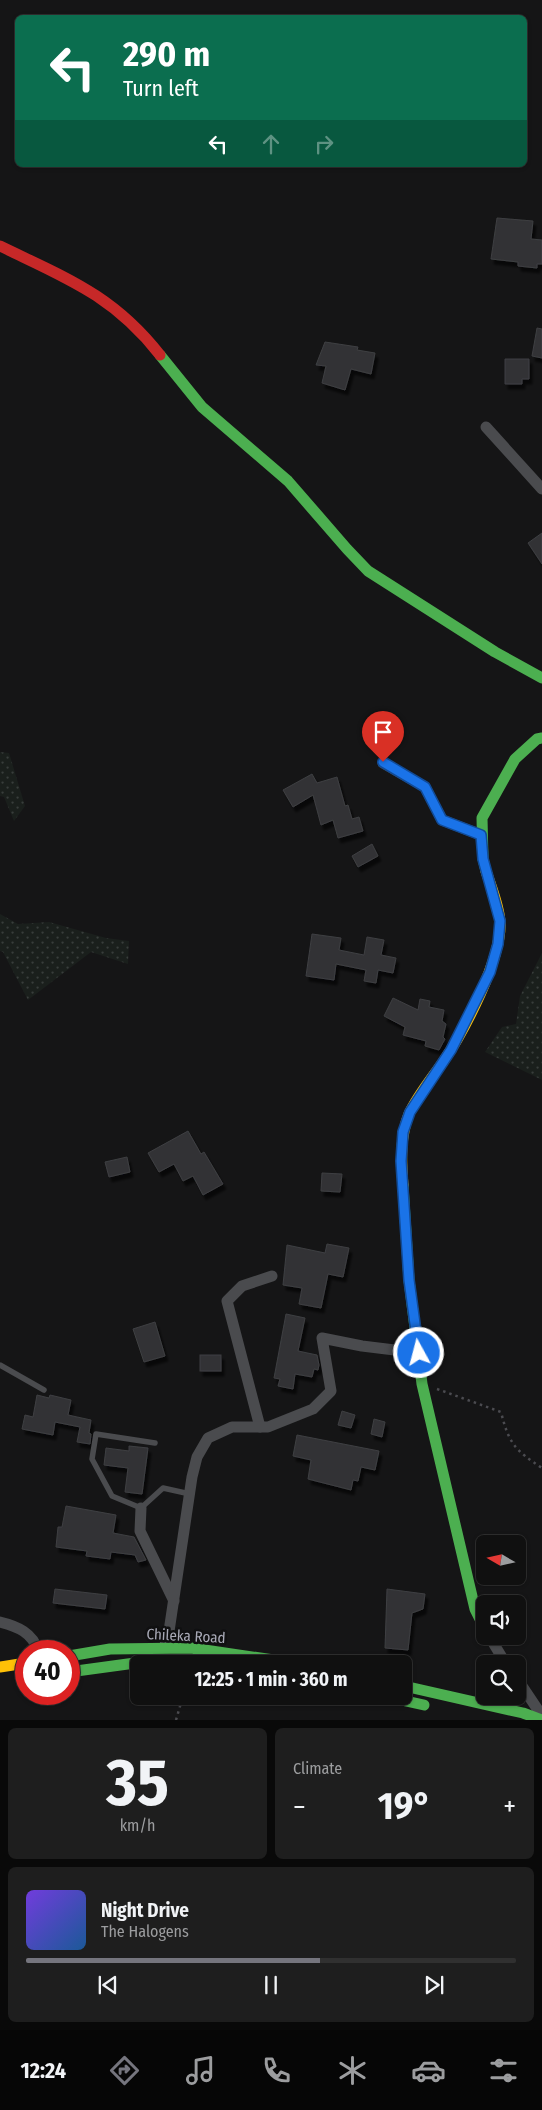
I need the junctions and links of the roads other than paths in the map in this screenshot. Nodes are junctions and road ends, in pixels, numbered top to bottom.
1 (0, 246) edge
2 (486, 427) dead end
3 (542, 489) edge
4 (542, 678) edge
5 (542, 738) edge
6 (383, 762) dead end
7 (481, 835) junction
8 (272, 1276) dead end
9 (419, 1353) junction
10 (0, 1365) edge
11 (44, 1390) dead end
12 (260, 1427) junction
13 (154, 1443) dead end
14 (190, 1494) junction
15 (141, 1508) junction
16 (174, 1601) junction
17 (476, 1609) edge
18 (0, 1622) edge
19 (32, 1640) edge
20 (164, 1647) junction
21 (80, 1654) edge
22 (248, 1655) edge
23 (130, 1663) edge
24 (15, 1665) edge
25 (0, 1667) edge
26 (80, 1670) edge
27 (412, 1688) edge
28 (526, 1693) edge
29 (412, 1703) edge
30 (431, 1707) dead end
31 (542, 1718) edge

1 - 4 main road
2 - 3 street
5 - 7 main road
6 - 7 street
7 - 9 main road
8 - 12 street
9 - 12 street
9 - 17 main road
10 - 11 lane
12 - 14 street
13 - 15 lane
14 - 15 lane
14 - 16 street
15 - 16 street
16 - 20 street
18 - 19 street
20 - 21 main road, Chileka Road
20 - 22 main road, Chileka Road
23 - 26 main road, Chileka Road
24 - 25 main road
27 - 31 main road
28 - 31 street
29 - 30 main road

